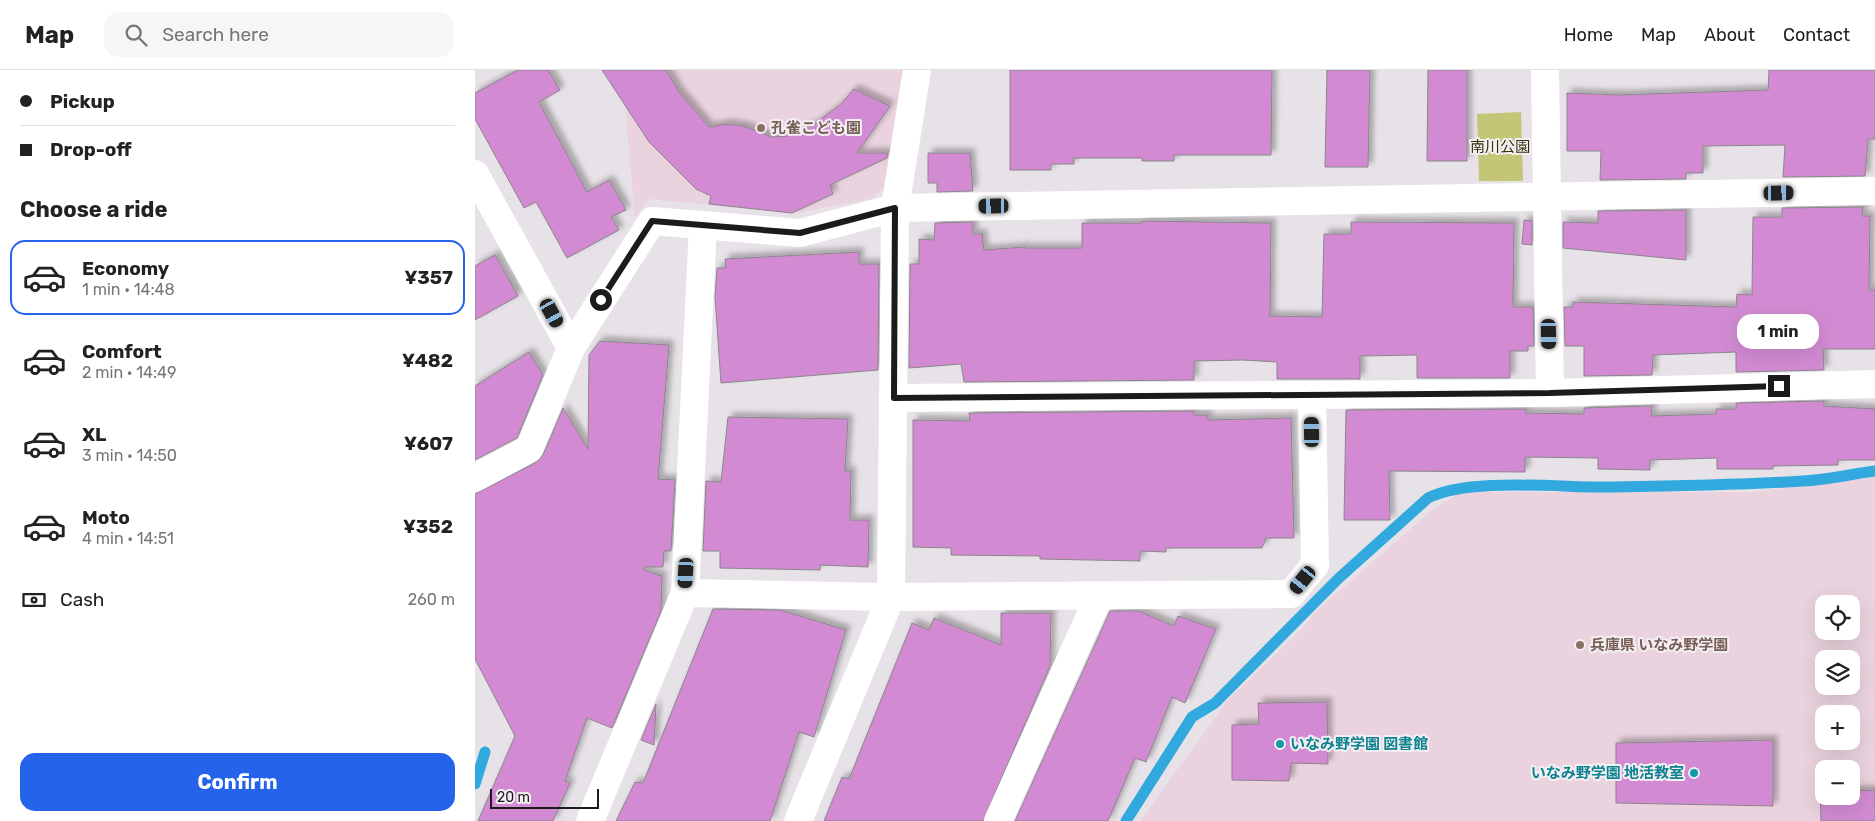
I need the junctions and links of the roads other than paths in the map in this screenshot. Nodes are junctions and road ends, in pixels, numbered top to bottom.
1 (917, 70) edge
2 (1545, 70) edge
3 (475, 174) edge
4 (1875, 191) edge
5 (1547, 198) junction
6 (895, 208) junction
7 (703, 226) junction
8 (571, 348) junction
9 (1875, 384) edge
10 (1550, 393) junction
11 (1312, 395) junction
12 (894, 398) junction
13 (475, 478) edge
14 (685, 593) junction
15 (1099, 596) junction
16 (891, 597) junction
17 (590, 821) edge
18 (798, 821) edge
19 (998, 821) edge

1 - 6 street
2 - 5 street
3 - 8 street
4 - 5 street
5 - 6 street
5 - 10 street
6 - 7 street
6 - 12 street
7 - 8 street
7 - 14 street
8 - 13 street
9 - 10 street
10 - 11 street
11 - 12 street
11 - 15 street
12 - 16 street
14 - 16 street
14 - 17 street
15 - 16 street
15 - 19 street
16 - 18 street

